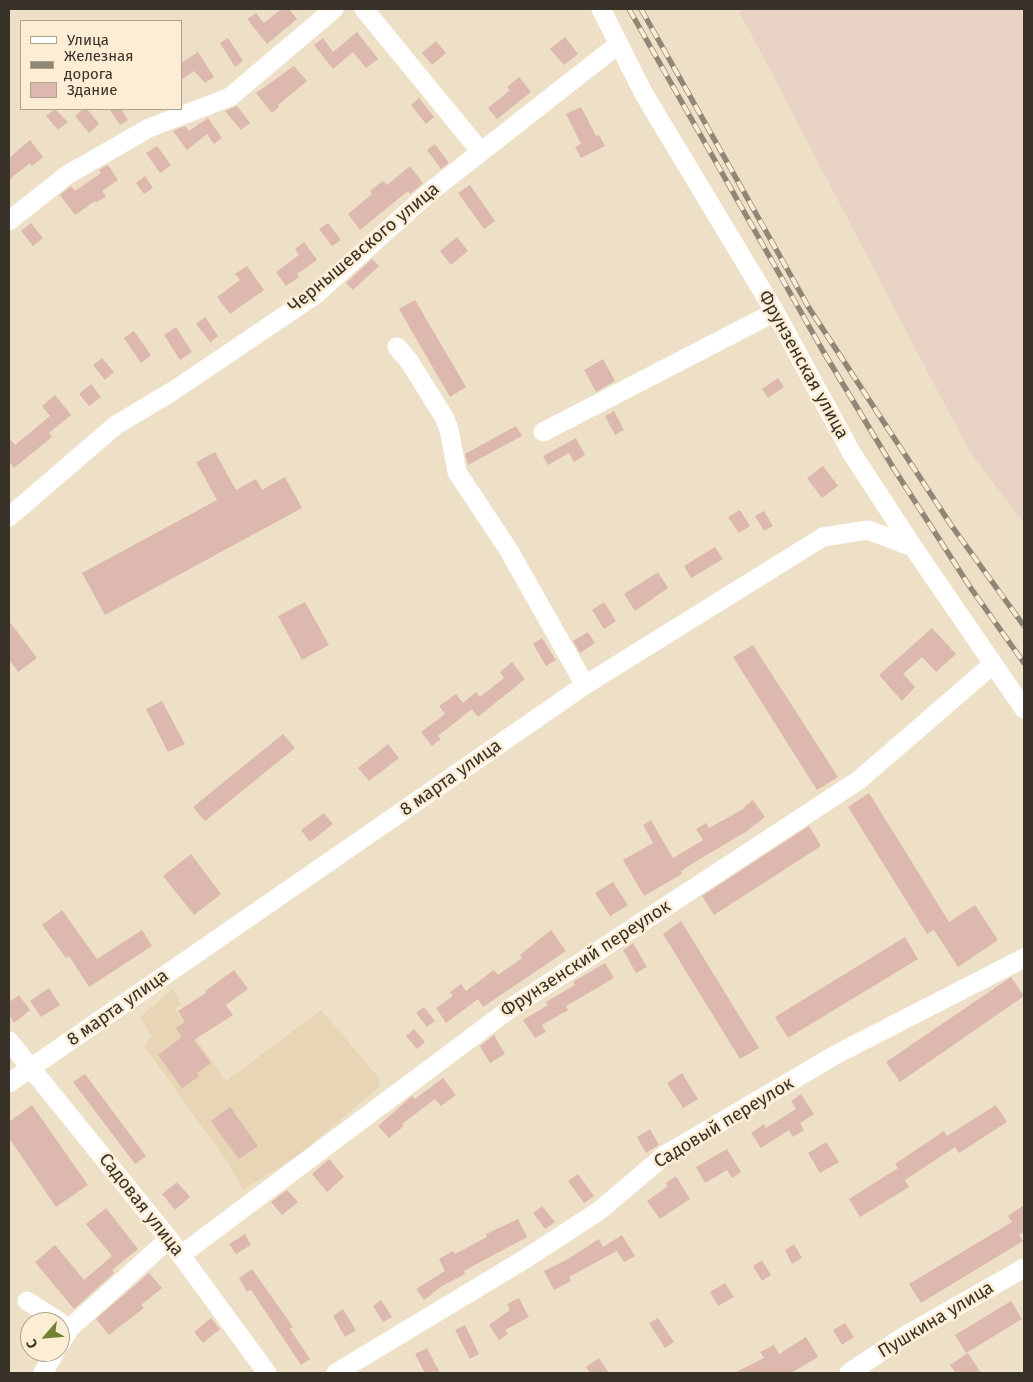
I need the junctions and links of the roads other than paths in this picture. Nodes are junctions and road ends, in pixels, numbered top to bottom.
1 (364, 9) edge
2 (601, 9) edge
3 (324, 12) edge
4 (619, 44) junction
5 (482, 152) junction
6 (9, 221) edge
7 (775, 312) junction
8 (397, 347) dead end
9 (542, 432) dead end
10 (9, 518) edge
11 (912, 547) junction
12 (992, 665) junction
13 (585, 685) junction
14 (1024, 710) edge
15 (1024, 958) edge
16 (9, 1040) edge
17 (32, 1067) junction
18 (9, 1083) edge
19 (168, 1239) junction
20 (180, 1255) junction
21 (1024, 1268) edge
22 (27, 1301) dead end
23 (44, 1312) edge
24 (70, 1318) edge
25 (50, 1362) edge
26 (43, 1373) edge
27 (267, 1373) edge
28 (336, 1373) edge
29 (849, 1373) edge

1 - 5 street
2 - 4 street, Фрунзенская улица
3 - 6 street
4 - 5 street, Чернышевского улица
4 - 7 street, Фрунзенская улица
5 - 10 street, Чернышевского улица
7 - 9 street
7 - 11 street, Фрунзенская улица
8 - 13 street
11 - 12 street, Фрунзенская улица
11 - 13 street, 8 марта улица
12 - 14 street, Фрунзенская улица
12 - 20 street, Фрунзенский переулок
13 - 17 street, 8 марта улица
15 - 28 street, Садовый переулок
16 - 17 street, Садовая улица
17 - 18 street, 8 марта улица
17 - 19 street, Садовая улица
19 - 20 street, Садовая улица
19 - 24 street
20 - 27 street, Садовая улица
21 - 29 street, Пушкина улица
22 - 23 street
25 - 26 street

